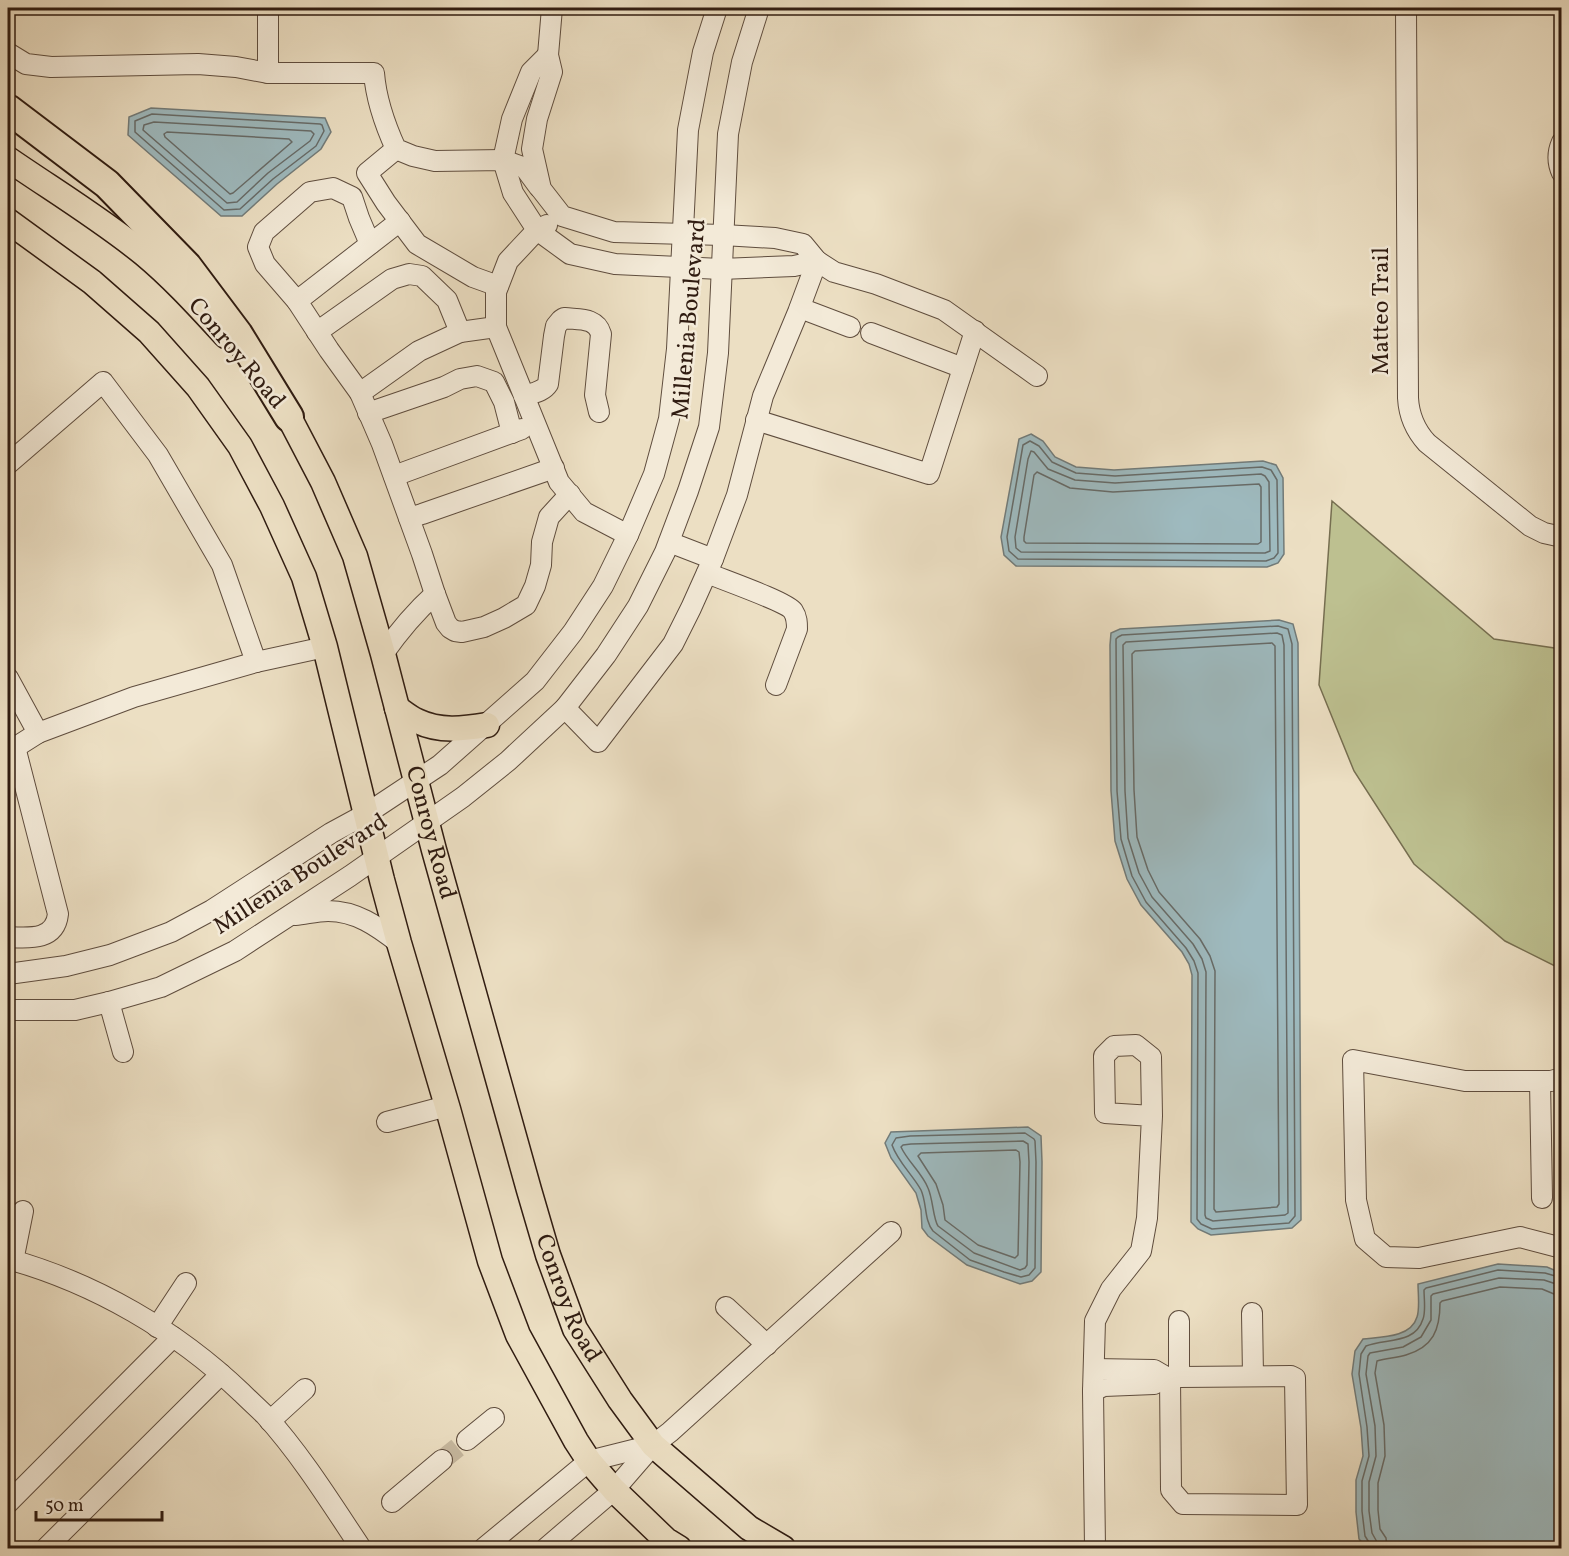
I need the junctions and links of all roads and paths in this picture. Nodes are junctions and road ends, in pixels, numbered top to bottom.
1 (268, 8) edge
2 (552, 8) edge
3 (717, 8) edge
4 (759, 8) edge
5 (1406, 8) edge
6 (8, 53) edge
7 (548, 55) junction
8 (268, 73) junction
9 (8, 109) edge
10 (1562, 142) edge
11 (396, 149) junction
12 (8, 159) edge
13 (503, 160) junction
14 (1562, 173) edge
15 (541, 189) junction
16 (562, 216) junction
17 (8, 221) edge
18 (400, 221) junction
19 (537, 230) junction
20 (682, 234) junction
21 (723, 235) junction
22 (370, 244) junction
23 (817, 261) junction
24 (681, 268) junction
25 (721, 269) junction
26 (498, 286) junction
27 (297, 301) junction
28 (800, 308) junction
29 (496, 327) junction
30 (850, 327) dead end
31 (975, 331) junction
32 (316, 332) junction
33 (460, 332) junction
34 (872, 333) dead end
35 (963, 368) junction
36 (1037, 376) dead end
37 (360, 393) junction
38 (524, 396) junction
39 (599, 412) dead end
40 (369, 413) junction
41 (289, 417) junction
42 (756, 420) junction
43 (535, 424) junction
44 (512, 433) junction
45 (8, 464) edge
46 (554, 468) junction
47 (394, 476) junction
48 (570, 494) junction
49 (409, 518) junction
50 (628, 535) junction
51 (1562, 537) edge
52 (669, 542) junction
53 (710, 566) junction
54 (435, 594) junction
55 (325, 647) junction
56 (383, 654) junction
57 (256, 662) junction
58 (8, 678) edge
59 (776, 685) dead end
60 (397, 708) junction
61 (565, 708) junction
62 (487, 725) junction
63 (38, 733) junction
64 (11, 750) edge
65 (416, 781) junction
66 (366, 814) junction
67 (426, 822) junction
68 (377, 857) junction
69 (289, 916) junction
70 (9, 936) edge
71 (399, 943) junction
72 (8, 974) edge
73 (109, 1002) junction
74 (8, 1010) edge
75 (123, 1052) dead end
76 (1562, 1078) edge
77 (1540, 1081) junction
78 (447, 1106) junction
79 (1152, 1116) dead end
80 (387, 1122) dead end
81 (1542, 1198) dead end
82 (22, 1211) dead end
83 (891, 1232) dead end
84 (1562, 1248) edge
85 (10, 1260) edge
86 (186, 1283) dead end
87 (726, 1307) dead end
88 (1252, 1313) dead end
89 (1179, 1321) dead end
90 (165, 1332) junction
91 (767, 1345) junction
92 (1094, 1369) junction
93 (221, 1374) junction
94 (1253, 1376) junction
95 (1172, 1377) junction
96 (305, 1389) dead end
97 (1093, 1391) junction
98 (494, 1418) dead end
99 (270, 1421) junction
100 (467, 1440) tunnel mouth
101 (653, 1445) junction
102 (442, 1460) tunnel mouth
103 (589, 1461) junction
104 (614, 1490) junction
105 (392, 1502) dead end
106 (8, 1503) edge
107 (46, 1548) edge
108 (361, 1548) edge
109 (484, 1548) edge
110 (546, 1548) edge
111 (679, 1548) edge
112 (783, 1548) edge
113 (1095, 1548) edge

1 - 8 street
2 - 7 street
3 - 20 street, Millenia Boulevard
4 - 21 street, Millenia Boulevard
5 - 51 street, Matteo Trail
6 - 8 street
7 - 13 street
7 - 15 street
8 - 11 street
9 - 41 highway
10 - 14 street
11 - 13 street
11 - 18 street
12 - 41 main road, Conroy Road
13 - 15 street
13 - 19 street
15 - 16 street
16 - 19 street
16 - 20 street
17 - 55 main road
18 - 22 street
18 - 26 street
19 - 24 street
19 - 26 street
20 - 21 street
20 - 24 street, Millenia Boulevard
21 - 23 street
21 - 25 street, Millenia Boulevard
22 - 27 street
22 - 27 street
23 - 25 street
23 - 28 street
23 - 31 street
24 - 25 street
24 - 50 street, Millenia Boulevard
25 - 52 street, Millenia Boulevard
26 - 29 street
27 - 32 street
28 - 30 street
28 - 42 street
29 - 33 street
29 - 38 street
31 - 35 street
31 - 36 street
32 - 33 street
32 - 37 street
33 - 37 street
34 - 35 street
35 - 42 street
37 - 40 street
38 - 39 street
38 - 43 street
40 - 44 street
40 - 47 street
41 - 56 main road, Conroy Road
42 - 53 street
43 - 44 street
43 - 46 street
44 - 47 street
45 - 57 street
46 - 48 street
46 - 49 street
47 - 49 street
48 - 50 street
48 - 54 street
49 - 54 street
50 - 62 street, Millenia Boulevard
52 - 53 street
52 - 61 street, Millenia Boulevard
53 - 59 street
53 - 61 street
54 - 56 street
55 - 57 street
55 - 66 main road
56 - 60 main road, Conroy Road
57 - 63 street
58 - 63 street
60 - 62 main road
60 - 65 main road, Conroy Road
61 - 67 street, Millenia Boulevard
62 - 65 street, Millenia Boulevard
63 - 64 street
64 - 70 street
65 - 66 street, Millenia Boulevard
65 - 67 main road, Conroy Road
66 - 68 main road
66 - 72 street, Millenia Boulevard
67 - 68 street, Millenia Boulevard
67 - 101 main road, Conroy Road
68 - 69 street, Millenia Boulevard
68 - 71 main road
69 - 71 street
69 - 73 street, Millenia Boulevard
71 - 78 main road
73 - 74 street, Millenia Boulevard
73 - 75 street
76 - 77 street
77 - 81 street
77 - 84 street
78 - 80 street
78 - 103 main road
79 - 92 street
82 - 85 street
83 - 91 street
85 - 90 street
86 - 90 street
87 - 91 street
88 - 94 street
89 - 95 street
90 - 93 street
90 - 106 street
91 - 101 street
92 - 95 street
92 - 97 street
93 - 99 street
93 - 107 street
94 - 95 street
94 - 95 street
95 - 97 street
96 - 99 street
97 - 113 street
98 - 100 street
99 - 108 street
101 - 103 street
101 - 104 street
101 - 112 main road, Conroy Road
102 - 105 street
103 - 104 main road
103 - 109 street
104 - 110 street
104 - 111 main road

